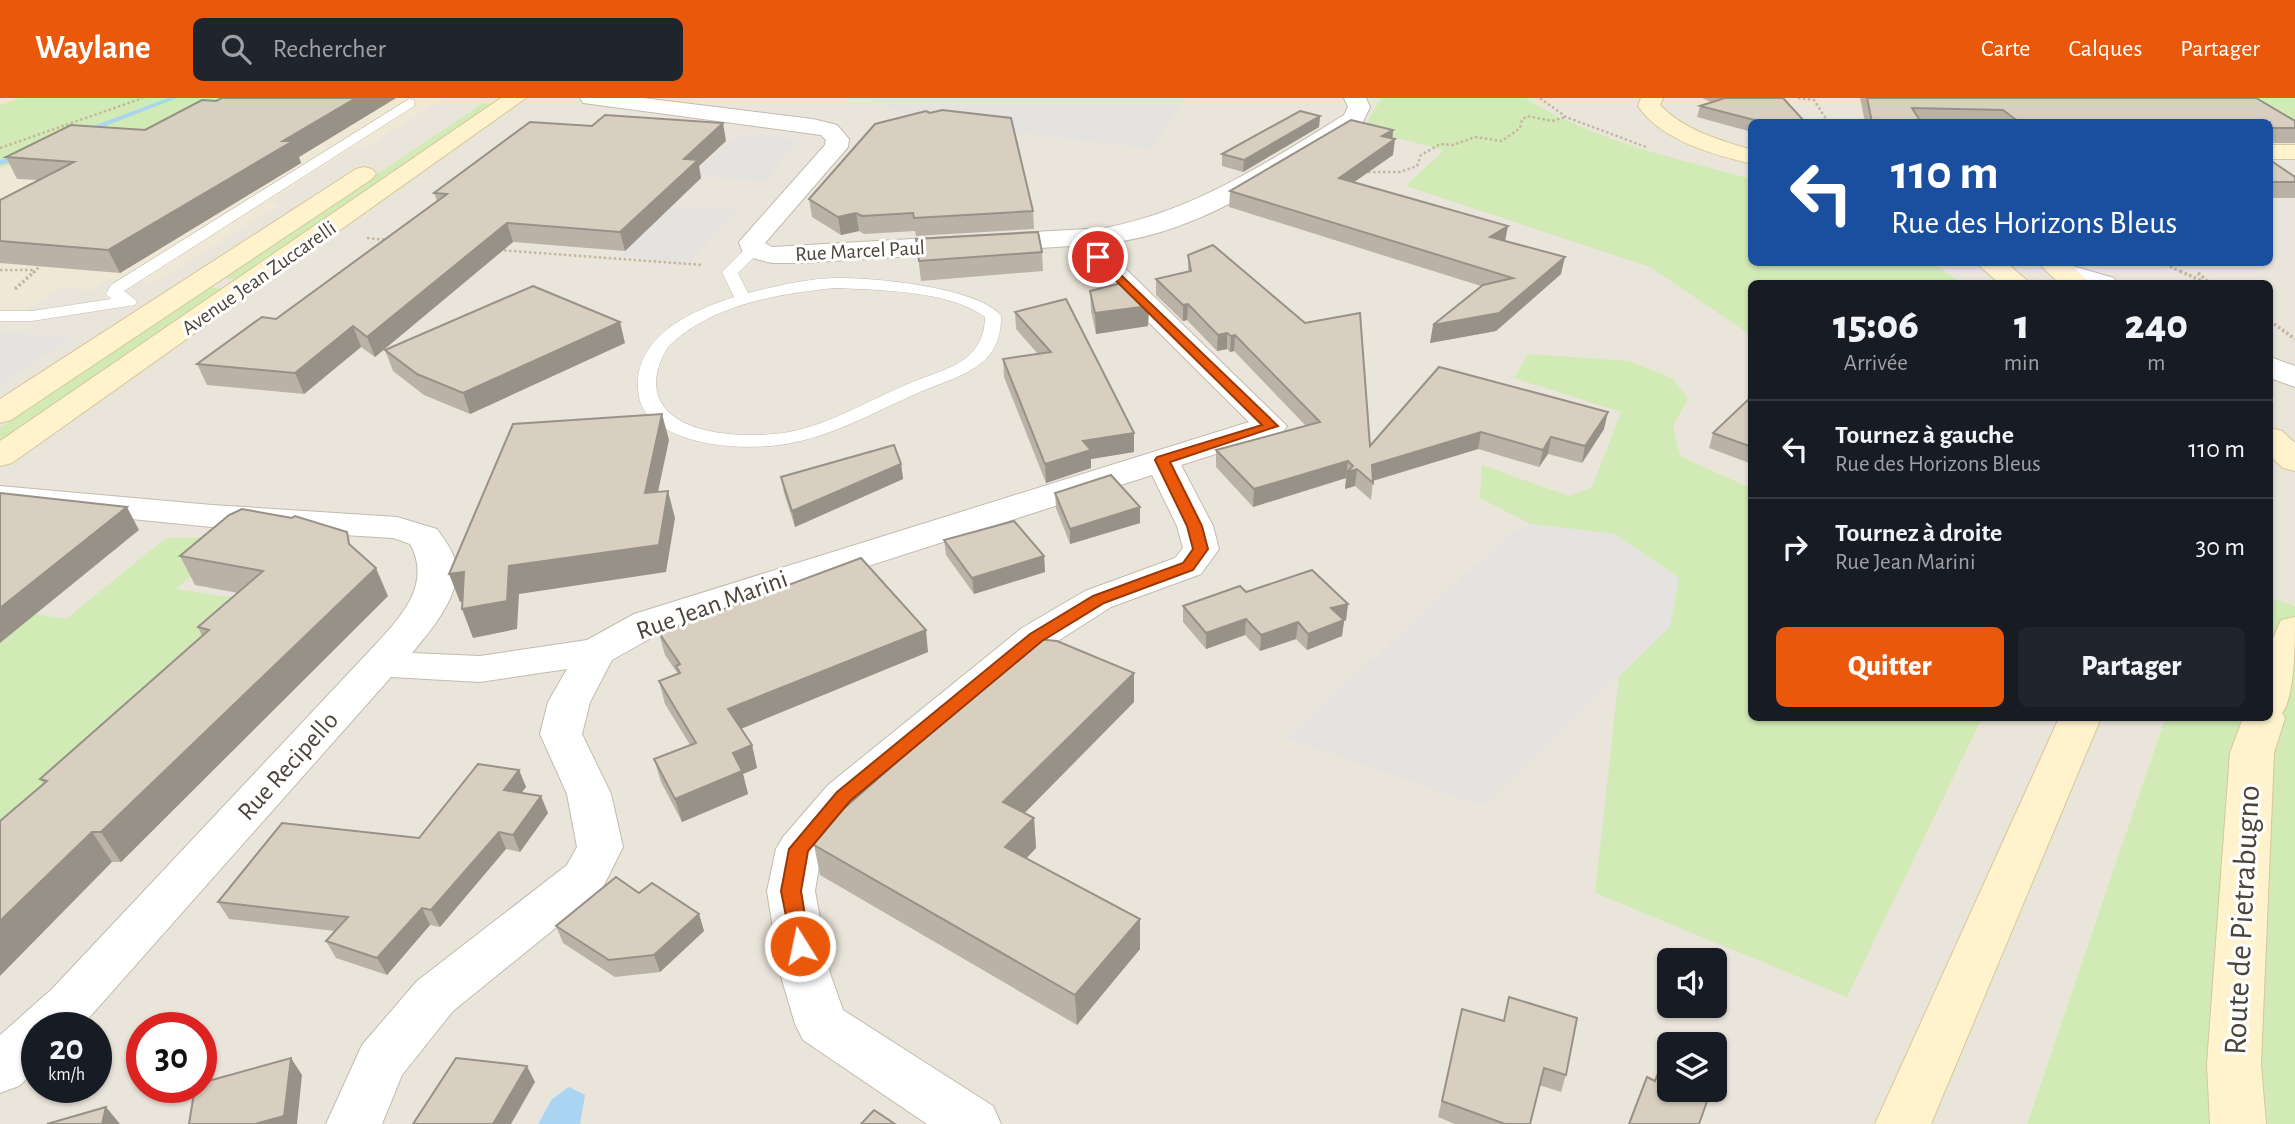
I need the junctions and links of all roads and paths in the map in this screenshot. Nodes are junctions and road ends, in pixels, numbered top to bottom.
1 (144, 98) edge
2 (480, 98) edge
3 (515, 98) edge
4 (591, 98) edge
5 (1355, 98) edge
6 (1540, 98) edge
7 (1652, 98) edge
8 (1798, 98) edge
9 (409, 103) dead end
10 (1826, 119) edge
11 (431, 130) dead end
12 (0, 148) edge
13 (2273, 152) edge
14 (2295, 152) edge
15 (1748, 156) edge
16 (377, 166) dead end
17 (1362, 172) edge
18 (359, 238) dead end
19 (1079, 238) junction
20 (400, 241) edge
21 (496, 250) edge
22 (753, 250) junction
23 (45, 261) edge
24 (1995, 266) edge
25 (2007, 266) edge
26 (2170, 266) edge
27 (0, 270) edge
28 (34, 270) junction
29 (2063, 272) edge
30 (2198, 273) dead end
31 (2015, 280) edge
32 (2018, 280) edge
33 (2090, 280) edge
34 (2200, 280) edge
35 (2205, 280) edge
36 (15, 289) dead end
37 (743, 299) junction
38 (0, 316) edge
39 (2273, 323) edge
40 (2295, 339) edge
41 (2273, 367) edge
42 (2295, 378) edge
43 (0, 414) edge
44 (2273, 441) edge
45 (0, 456) edge
46 (1162, 460) junction
47 (2295, 461) edge
48 (0, 496) edge
49 (2295, 629) edge
50 (597, 652) junction
51 (382, 663) junction
52 (2273, 693) edge
53 (2079, 721) edge
54 (2263, 721) edge
55 (61, 1012) edge
56 (21, 1050) edge
57 (0, 1069) edge
58 (354, 1124) edge
59 (973, 1124) edge
60 (1903, 1124) edge
61 (2238, 1124) edge

1 - 12 path
2 - 11 main road
3 - 45 main road, Avenue Jean Zuccarelli
4 - 22 street, Rue Marcel Paul
5 - 19 street, Rue Marcel Paul
6 - 17 path
7 - 15 main road
8 - 10 path
9 - 38 lane
13 - 14 main road
16 - 43 main road, Avenue Jean Zuccarelli
18 - 20 path
19 - 22 street, Rue Marcel Paul
19 - 46 street, Rue Jean Marini
21 - 22 path
22 - 37 lane
23 - 28 path
24 - 31 main road
25 - 32 main road
26 - 34 path
27 - 28 path
28 - 36 path
29 - 33 street
30 - 35 path
37 - 37 lane
39 - 40 path
41 - 42 street
44 - 47 main road
46 - 50 street, Rue Jean Marini
46 - 59 street
48 - 51 street, Rue Recipello
49 - 52 main road
50 - 51 street
50 - 58 street
51 - 55 street, Rue Recipello
53 - 60 main road
54 - 61 main road, Route de Pietrabugno
56 - 57 street

